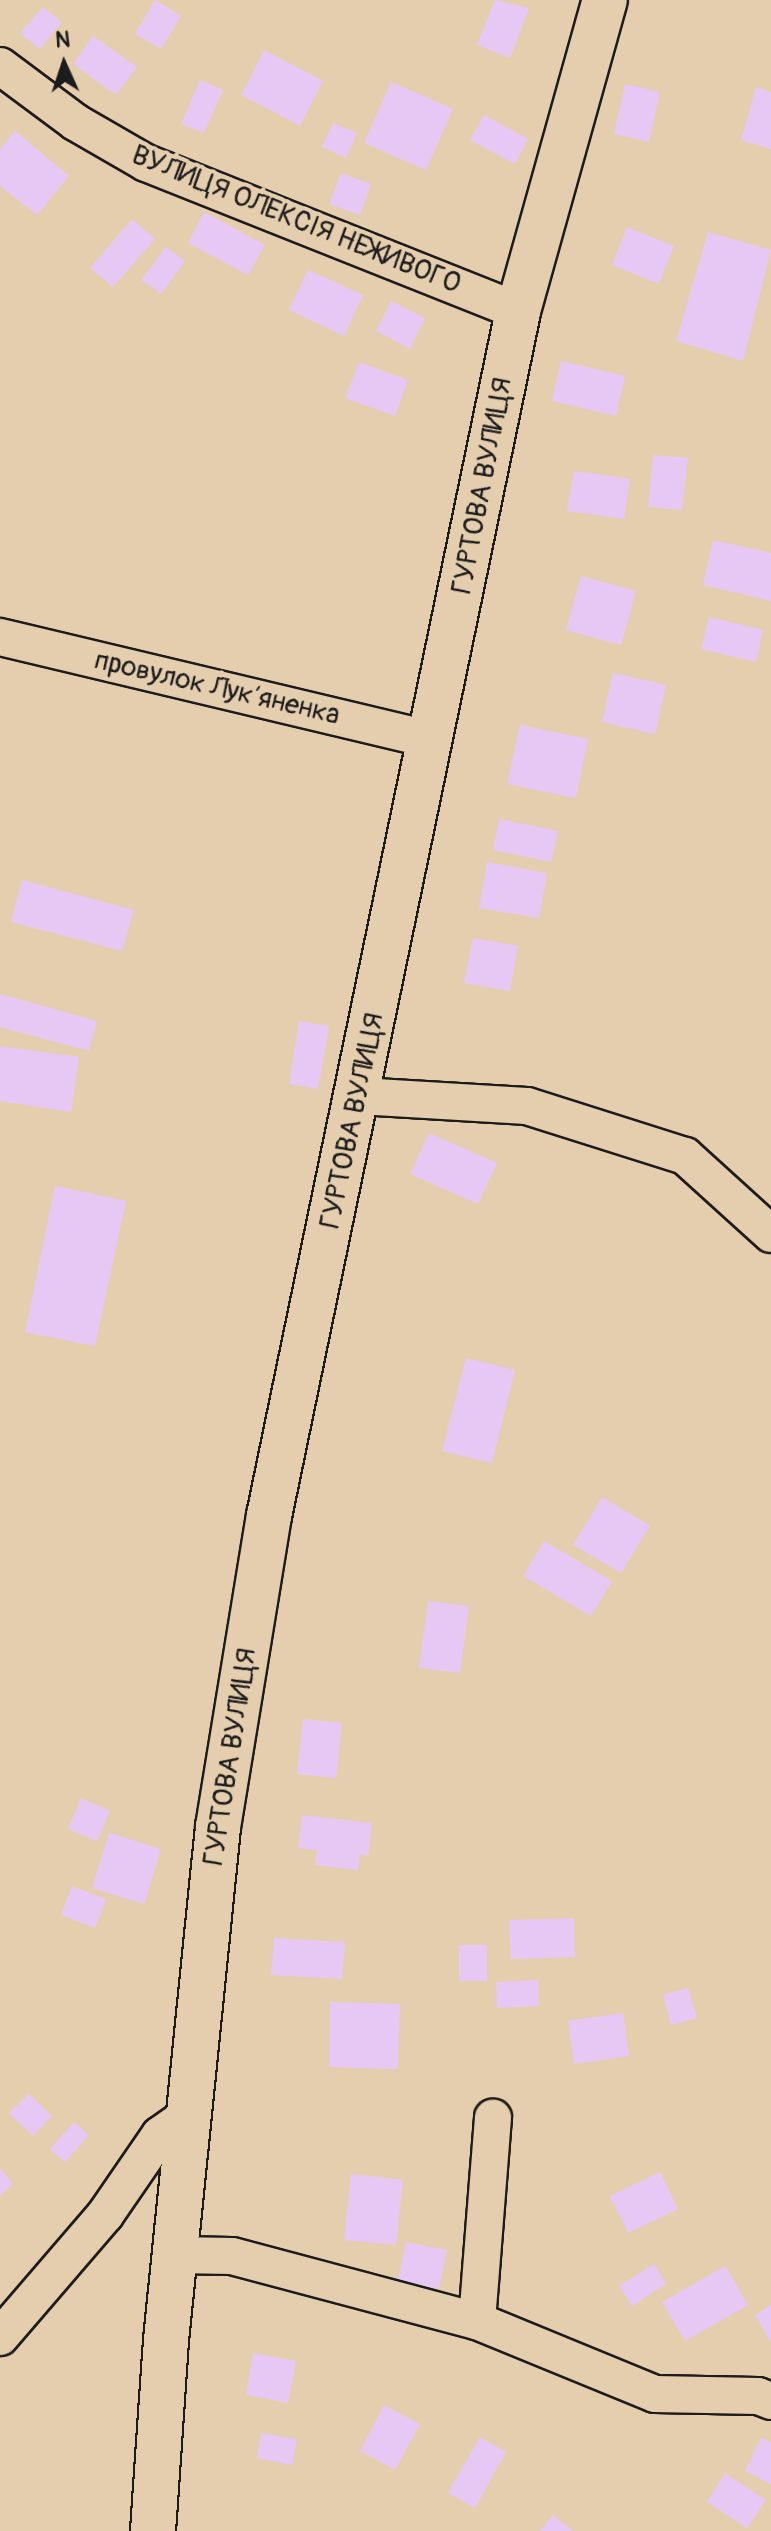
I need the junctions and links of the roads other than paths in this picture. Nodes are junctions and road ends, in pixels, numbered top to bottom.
1 (605, 0) edge
2 (0, 66) edge
3 (518, 311) junction
4 (0, 637) edge
5 (433, 740) junction
6 (359, 1096) junction
7 (771, 1234) edge
8 (187, 2116) junction
9 (493, 2118) dead end
10 (175, 2255) junction
11 (477, 2321) junction
12 (0, 2337) edge
13 (771, 2401) edge
14 (153, 2531) edge

1 - 3 street, ГУРТОВА ВУЛИЦЯ
2 - 3 street, ВУЛИЦЯ ОЛЕКСІЯ НЕЖИВОГО
3 - 5 street, ГУРТОВА ВУЛИЦЯ
4 - 5 street, провулок Лукʼяненка
5 - 6 street, ГУРТОВА ВУЛИЦЯ
6 - 7 street
6 - 8 street, ГУРТОВА ВУЛИЦЯ
8 - 10 street, ГУРТОВА ВУЛИЦЯ
8 - 12 street
9 - 11 street
10 - 11 street
10 - 14 street, ГУРТОВА ВУЛИЦЯ
11 - 13 street

